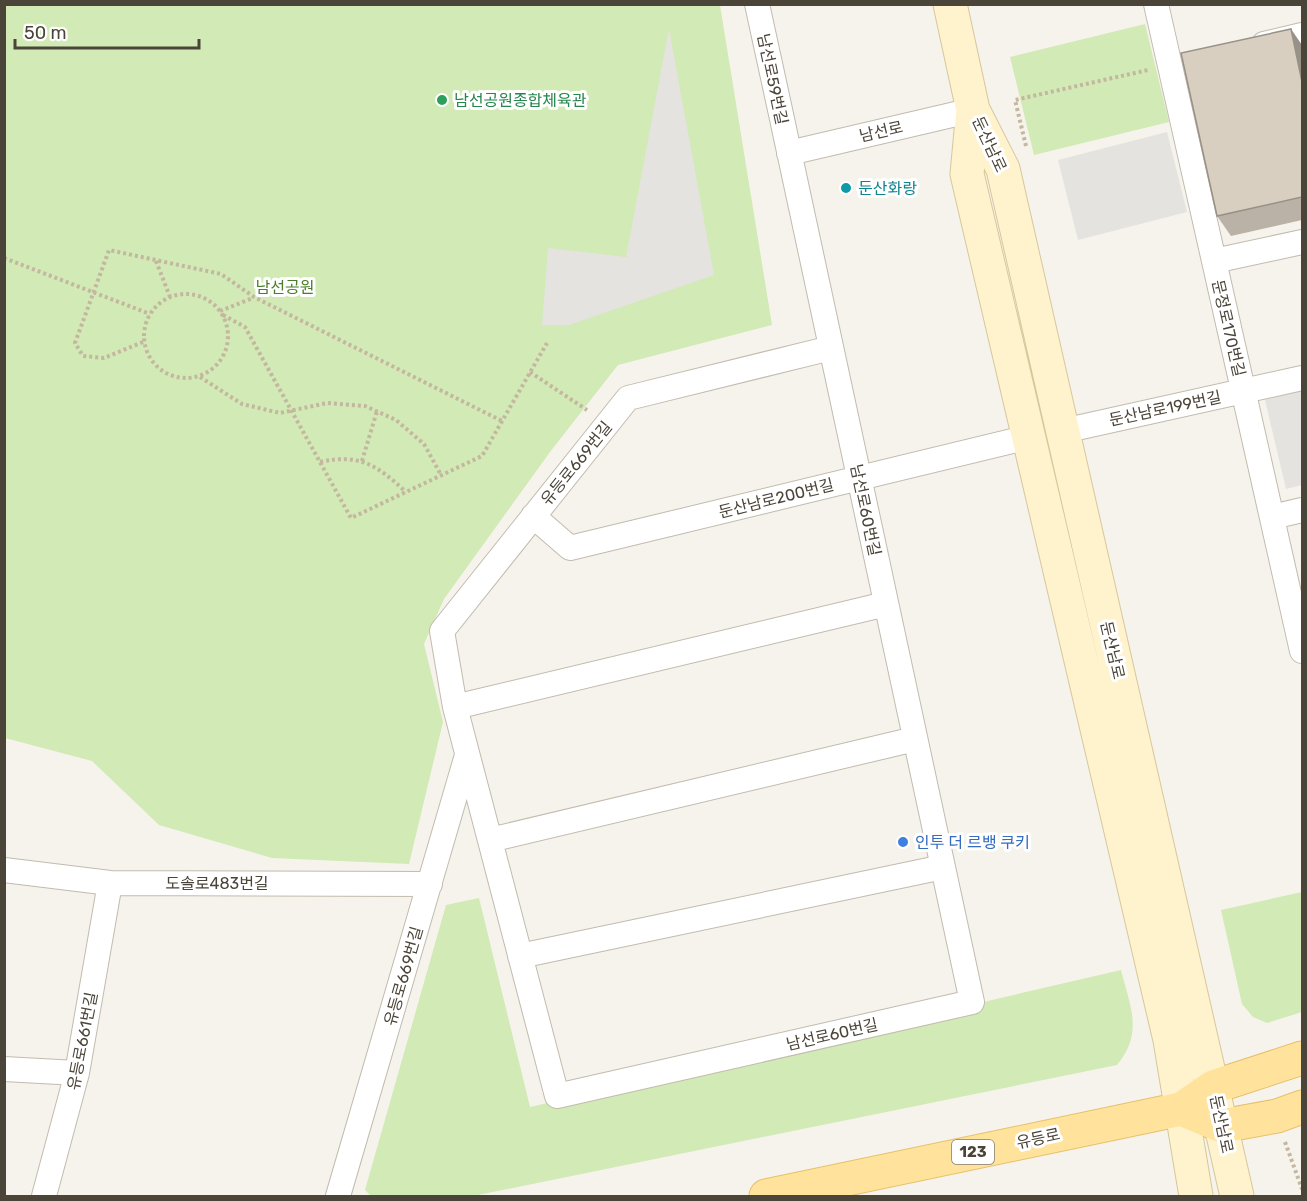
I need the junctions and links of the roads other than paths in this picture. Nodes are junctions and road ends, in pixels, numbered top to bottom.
1 (757, 4) edge
2 (950, 4) edge
3 (1156, 4) edge
4 (1302, 35) edge
5 (1247, 48) edge
6 (974, 110) junction
7 (789, 153) junction
8 (1302, 242) edge
9 (1214, 261) junction
10 (831, 348) junction
11 (1302, 378) edge
12 (1244, 391) junction
13 (1063, 431) junction
14 (1029, 437) junction
15 (859, 478) junction
16 (1302, 510) edge
17 (533, 516) junction
18 (1272, 517) junction
19 (886, 604) junction
20 (1302, 642) edge
21 (455, 707) junction
22 (915, 739) junction
23 (467, 755) junction
24 (490, 840) junction
25 (943, 867) junction
26 (4, 870) edge
27 (111, 883) junction
28 (430, 884) junction
29 (520, 956) junction
30 (1302, 1058) edge
31 (4, 1069) edge
32 (77, 1073) junction
33 (1213, 1087) junction
34 (557, 1096) joint
35 (1302, 1107) edge
36 (1181, 1108) junction
37 (1222, 1126) junction
38 (1235, 1186) edge
39 (1196, 1193) edge
40 (44, 1197) edge
41 (338, 1197) edge
42 (766, 1197) edge

1 - 7 street, 남선로59번길
2 - 6 main road, 둔산남로
3 - 9 street, 문정로170번길
4 - 5 street
6 - 7 street, 남선로
6 - 13 main road, 둔산남로
6 - 14 main road, 둔산남로
7 - 10 street, 남선로60번길
8 - 9 street
9 - 12 street, 문정로170번길
10 - 15 street, 남선로60번길
10 - 17 street, 유등로669번길
11 - 12 street, 둔산남로199번길
12 - 13 street, 둔산남로199번길
12 - 18 street, 문정로170번길
13 - 33 main road, 둔산남로
14 - 15 street, 둔산남로200번길
14 - 36 main road, 둔산남로
15 - 17 street, 둔산남로200번길
15 - 19 street, 남선로60번길
16 - 18 street
17 - 21 street, 유등로669번길
18 - 20 street, 문정로170번길
19 - 21 street
19 - 22 street, 남선로60번길
21 - 23 street, 유등로669번길
22 - 24 street
22 - 25 street, 남선로60번길
23 - 24 street, 유등로669번길
23 - 28 street, 유등로669번길
24 - 29 street, 유등로669번길
25 - 29 street
25 - 34 street, 남선로60번길
26 - 27 street, 도솔로483번길
27 - 28 street, 도솔로483번길
27 - 32 street, 유등로661번길
28 - 41 street, 유등로669번길
29 - 34 street, 유등로669번길
30 - 33 main road, 유등로
31 - 32 street
32 - 40 street, 유등로661번길
33 - 36 main road, 유등로
33 - 37 main road, 둔산남로
35 - 37 main road
36 - 37 main road
36 - 39 main road, 둔산남로
36 - 42 main road, 유등로 / 123
37 - 38 main road, 둔산남로

